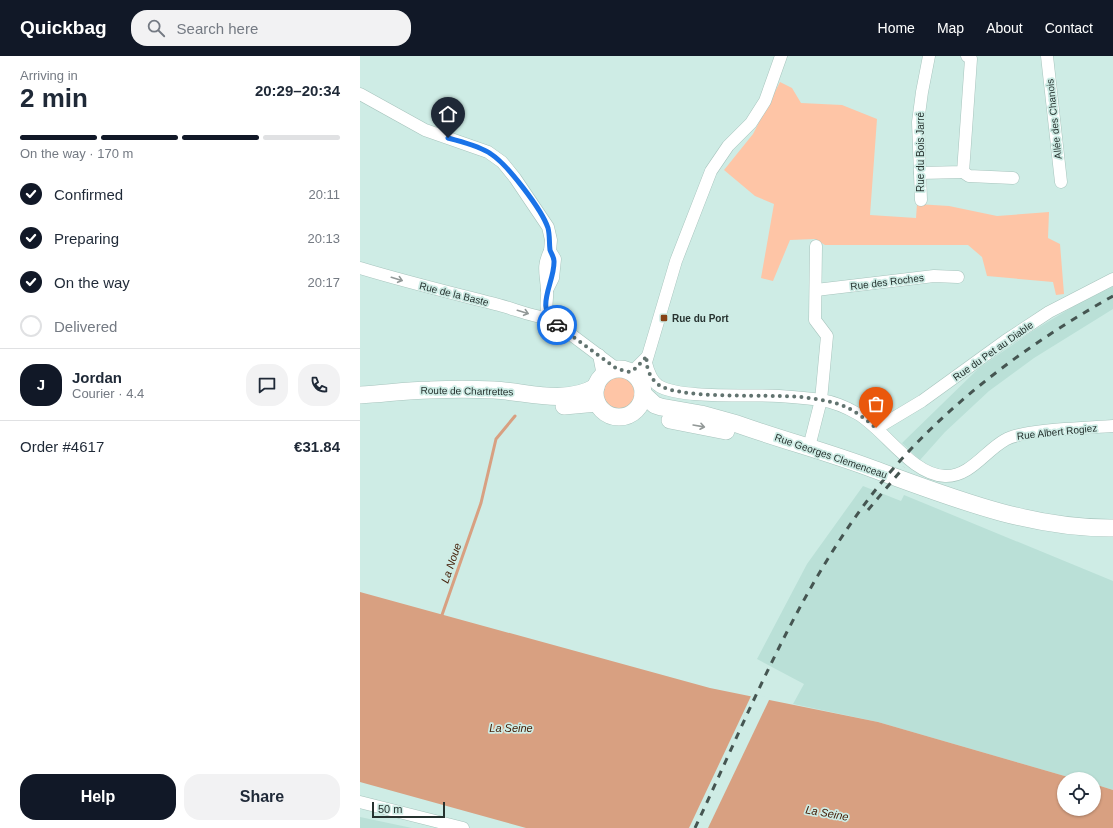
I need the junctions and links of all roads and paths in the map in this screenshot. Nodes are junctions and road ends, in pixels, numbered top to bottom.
1 (781, 56) edge
2 (929, 56) edge
3 (967, 56) edge
4 (1047, 56) edge
5 (360, 94) edge
6 (963, 172) junction
7 (920, 173) junction
8 (1013, 178) dead end
9 (1061, 182) dead end
10 (921, 200) dead end
11 (816, 246) dead end
12 (360, 268) edge
13 (958, 276) dead end
14 (1113, 279) edge
15 (816, 290) junction
16 (549, 318) junction
17 (646, 359) junction
18 (609, 381) junction
19 (643, 391) junction
20 (360, 396) edge
21 (821, 400) junction
22 (634, 413) junction
23 (1113, 426) edge
24 (876, 428) junction
25 (762, 433) junction
26 (809, 447) junction
27 (1113, 528) edge
28 (360, 802) edge
29 (463, 828) edge

1 - 17 street
2 - 7 street, Rue du Bois Jarré
3 - 6 street
4 - 9 street, Allée des Chanois
5 - 16 street
6 - 7 street
6 - 8 street
7 - 10 street, Rue du Bois Jarré
11 - 15 street
12 -> 16 street, Rue de la Baste
13 - 15 street, Rue des Roches
14 - 24 street, Rue du Pet au Diable
15 - 21 street
16 - 18 street
17 - 18 street
17 - 19 street
17 - 21 street, Rue Albert Rogiez
18 - 19 main road
18 - 20 main road, Route de Chartrettes
18 - 22 main road
19 - 22 main road
19 - 25 main road, Rue Georges Clemenceau
21 - 24 street, Rue Albert Rogiez
21 - 26 street
22 -> 25 main road, Rue Georges Clemenceau
23 - 24 street, Rue Albert Rogiez
25 - 26 main road, Rue Georges Clemenceau
26 - 27 main road, Rue Georges Clemenceau
28 - 29 street

